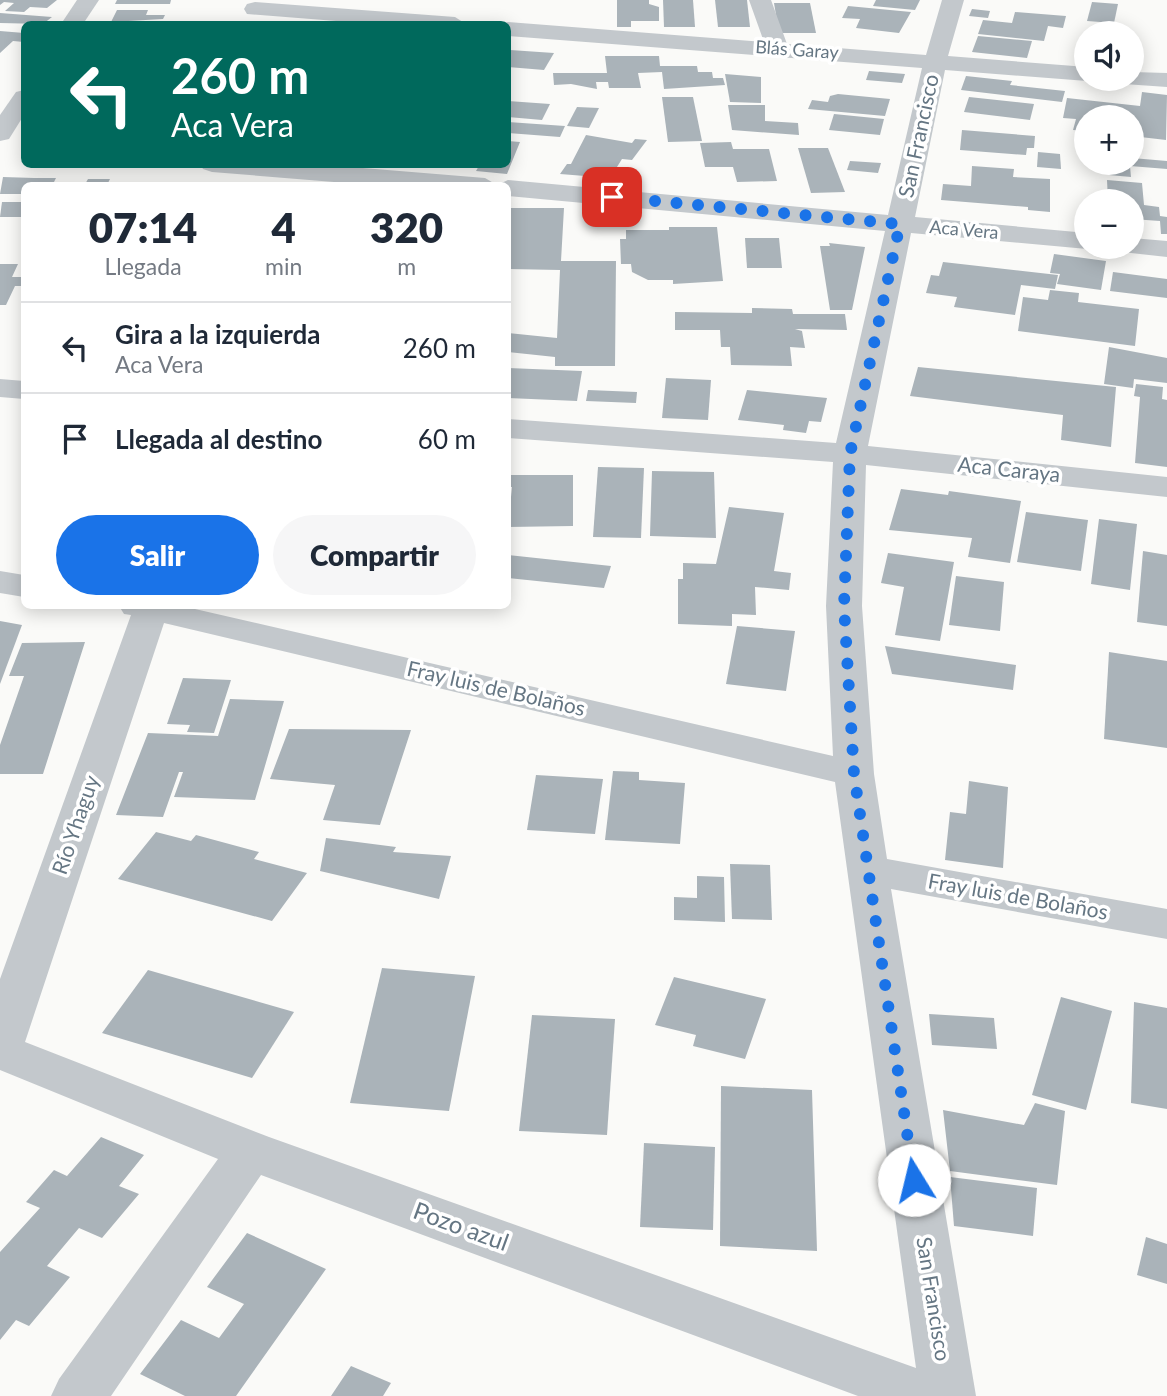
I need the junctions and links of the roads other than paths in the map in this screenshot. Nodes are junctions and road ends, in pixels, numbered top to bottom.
1 (88, 0) edge
2 (760, 0) edge
3 (953, 0) edge
4 (255, 9) dead end
5 (507, 20) edge
6 (74, 21) edge
7 (415, 21) edge
8 (778, 49) junction
9 (935, 61) junction
10 (1074, 73) edge
11 (1144, 79) edge
12 (1167, 80) edge
13 (21, 102) edge
14 (0, 134) edge
15 (271, 168) edge
16 (390, 176) edge
17 (447, 182) edge
18 (511, 188) edge
19 (900, 224) junction
20 (1074, 240) edge
21 (1144, 247) edge
22 (1167, 249) edge
23 (0, 388) edge
24 (21, 390) edge
25 (511, 428) edge
26 (850, 454) junction
27 (1167, 487) edge
28 (0, 582) edge
29 (21, 586) edge
30 (146, 609) edge
31 (160, 609) edge
32 (854, 774) junction
33 (870, 871) junction
34 (1167, 924) edge
35 (0, 1045) edge
36 (0, 1051) edge
37 (251, 1151) junction
38 (79, 1396) edge
39 (925, 1396) edge
40 (948, 1396) edge

1 - 6 street
2 - 8 street
3 - 9 street, San Francisco
4 - 7 street
5 - 8 street, Blás Garay
8 - 9 street, Blás Garay
9 - 10 street, Blás Garay
9 - 19 street, San Francisco
11 - 12 street
13 - 14 street
15 - 16 street
16 - 17 street
18 - 19 street, Aca Vera
19 - 20 street, Aca Vera
19 - 26 street, San Francisco
21 - 22 street
23 - 24 street
25 - 26 street, Aca Caraya
26 - 27 street, Aca Caraya
26 - 32 street, San Francisco
28 - 29 street
30 - 35 street, Río Yhaguy
31 - 32 street, Fray luis de Bolaños
32 - 33 street, San Francisco
33 - 34 street, Fray luis de Bolaños
33 - 40 street, San Francisco
36 - 37 street, Pozo azul
37 - 38 street
37 - 39 street, Pozo azul

